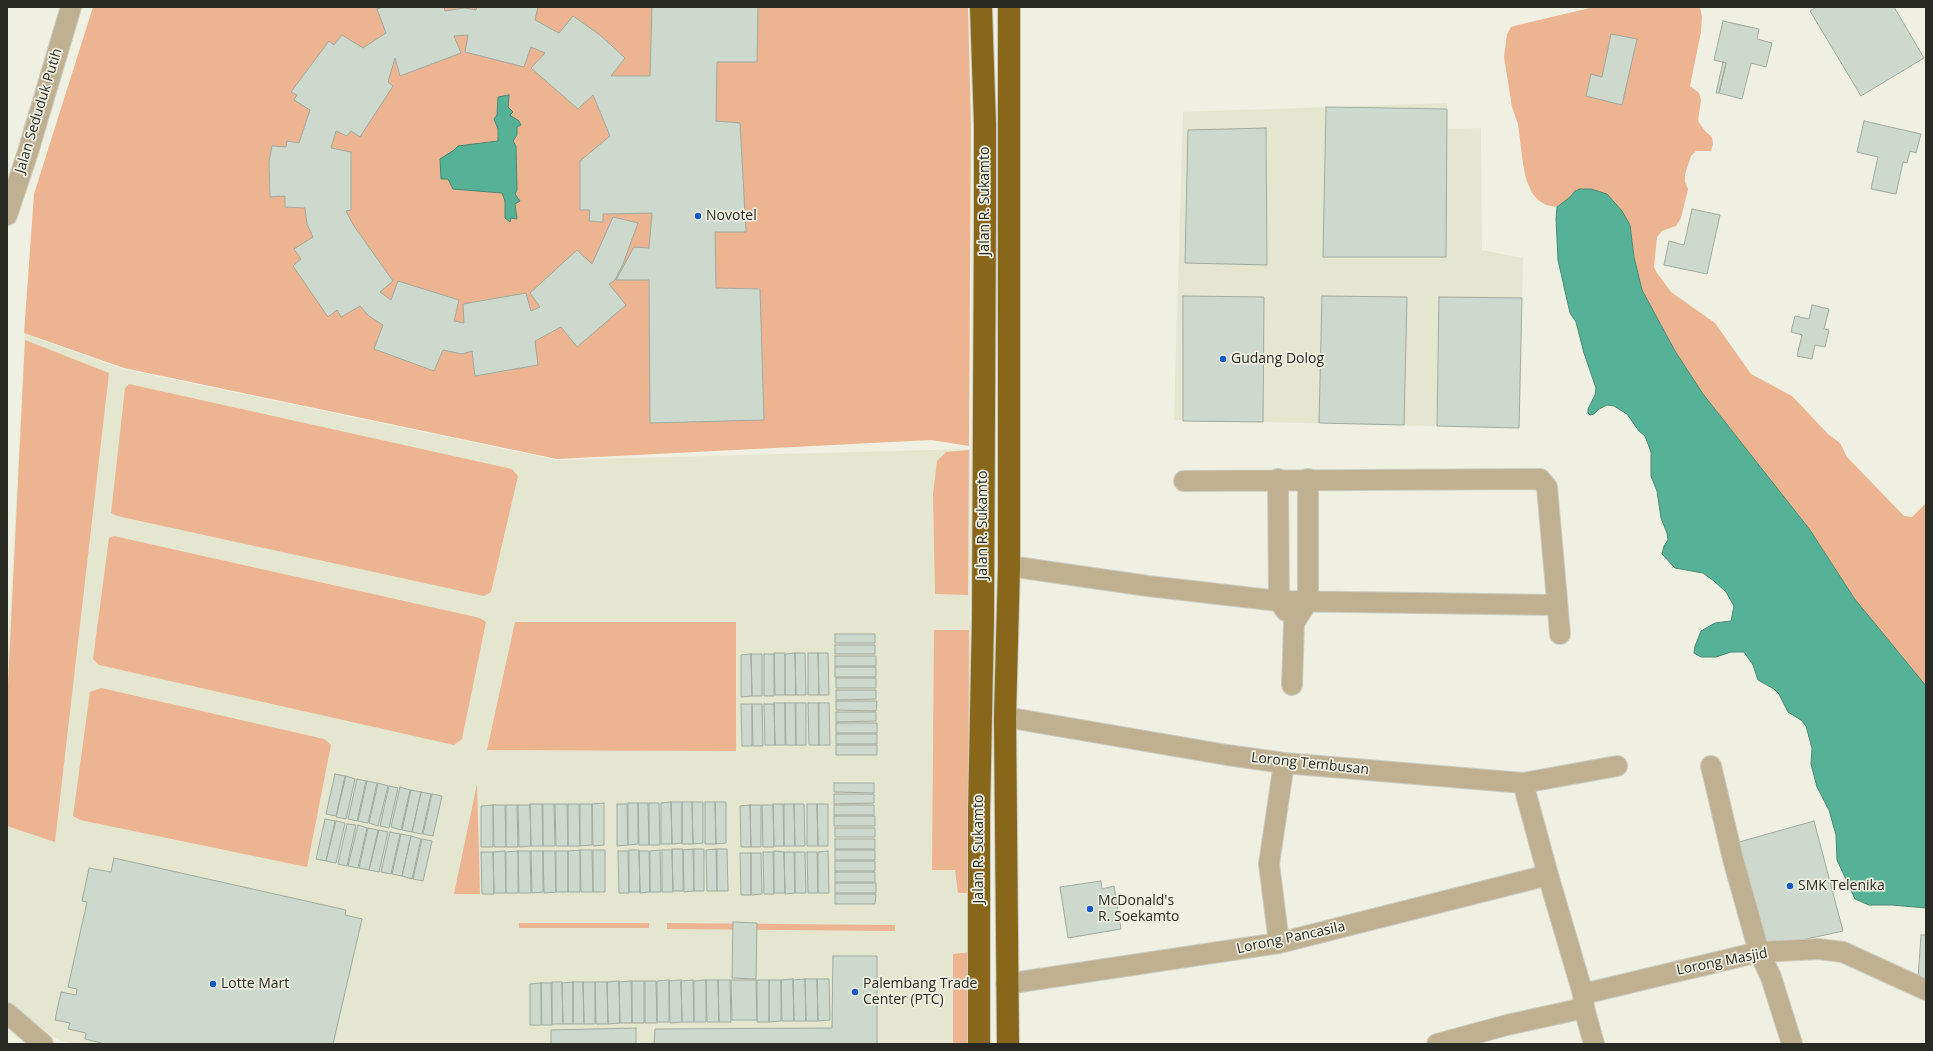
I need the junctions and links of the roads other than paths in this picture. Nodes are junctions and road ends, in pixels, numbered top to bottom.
1 (71, 7) edge
2 (981, 7) edge
3 (1009, 7) edge
4 (7, 216) edge
5 (1278, 479) junction
6 (1308, 479) junction
7 (1184, 481) dead end
8 (1008, 566) junction
9 (1279, 601) junction
10 (1308, 602) junction
11 (1556, 605) junction
12 (1294, 623) junction
13 (1560, 634) dead end
14 (1292, 685) dead end
15 (1005, 717) junction
16 (1284, 763) junction
17 (1617, 766) dead end
18 (1711, 766) dead end
19 (1523, 782) junction
20 (1548, 875) junction
21 (1279, 943) junction
22 (1758, 952) junction
23 (1006, 984) junction
24 (1926, 990) edge
25 (1584, 1001) junction
26 (7, 1013) edge
27 (43, 1044) edge
28 (979, 1044) edge
29 (1008, 1044) edge
30 (1437, 1044) edge
31 (1594, 1044) edge
32 (1792, 1044) edge

1 - 4 street, Jalan Seduduk Putih
2 - 28 highway, Jalan R. Sukamto
3 - 8 highway, Jalan R. Sukamto
5 - 6 street
5 - 7 street
5 - 9 street
6 - 10 street
6 - 11 street
8 - 9 street
8 - 15 highway, Jalan R. Sukamto
9 - 10 street
9 - 12 street
10 - 11 street
10 - 12 street
11 - 13 street
12 - 14 street
15 - 16 street, Lorong Tembusan
15 - 23 highway, Jalan R. Sukamto
16 - 19 street, Lorong Tembusan
16 - 21 street
17 - 19 street, Lorong Tembusan
18 - 22 street
19 - 20 street
20 - 21 street, Lorong Pancasila
20 - 25 street
21 - 23 street, Lorong Pancasila
22 - 24 street, Lorong Masjid
22 - 25 street, Lorong Masjid
22 - 32 street
23 - 29 highway, Jalan R. Sukamto
25 - 30 street, Lorong Masjid
25 - 31 street
26 - 27 street

